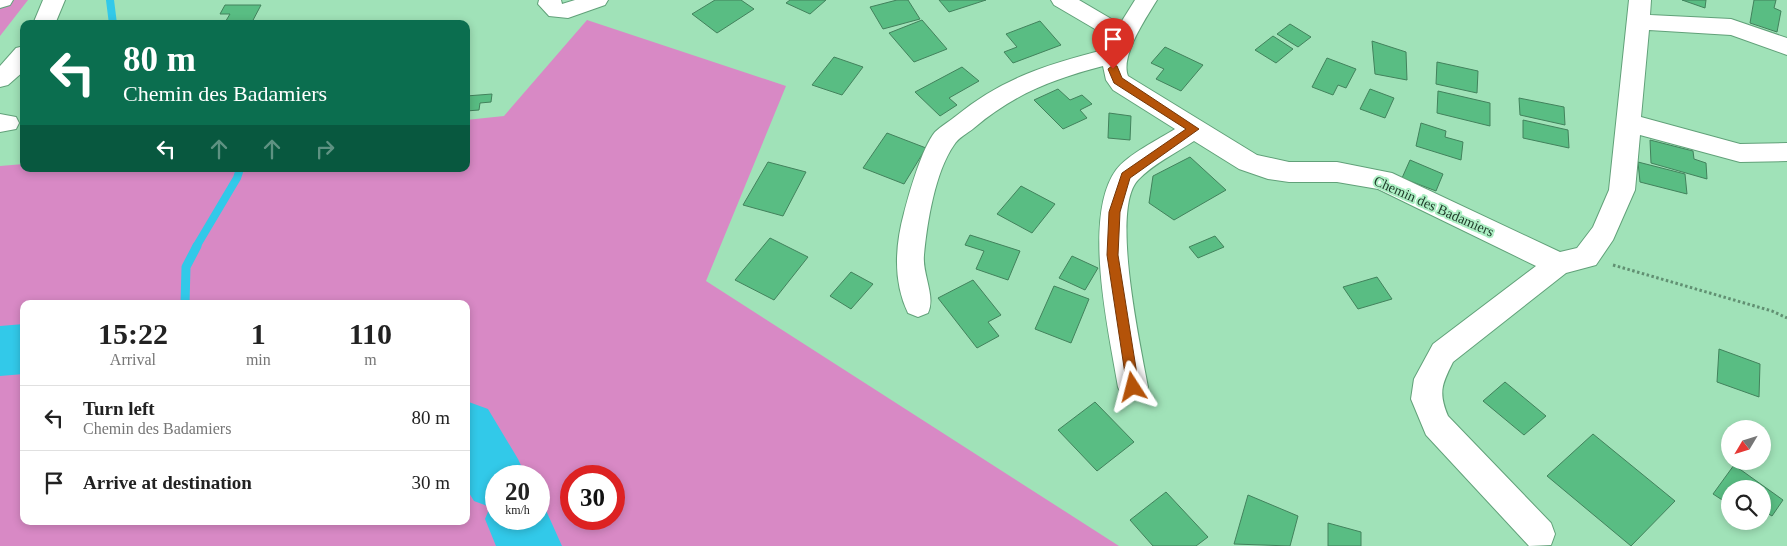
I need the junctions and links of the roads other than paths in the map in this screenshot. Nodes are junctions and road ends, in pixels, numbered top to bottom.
1 (54, 0) edge
2 (550, 0) edge
3 (597, 0) edge
4 (1062, 0) edge
5 (1146, 0) edge
6 (1639, 11) edge
7 (46, 20) edge
8 (1121, 46) junction
9 (1787, 47) edge
10 (20, 60) edge
11 (0, 79) edge
12 (1629, 123) junction
13 (1194, 129) junction
14 (1787, 152) edge
15 (1572, 260) junction
16 (918, 306) dead end
17 (1133, 387) dead end
18 (1539, 534) dead end

1 - 7 street
2 - 3 street
4 - 8 street
5 - 8 street
6 - 9 street
6 - 12 street
8 - 13 street, Chemin des Badamiers
8 - 16 street
10 - 11 street
12 - 14 street
12 - 15 street
13 - 15 street, Chemin des Badamiers
13 - 17 street
15 - 18 street

